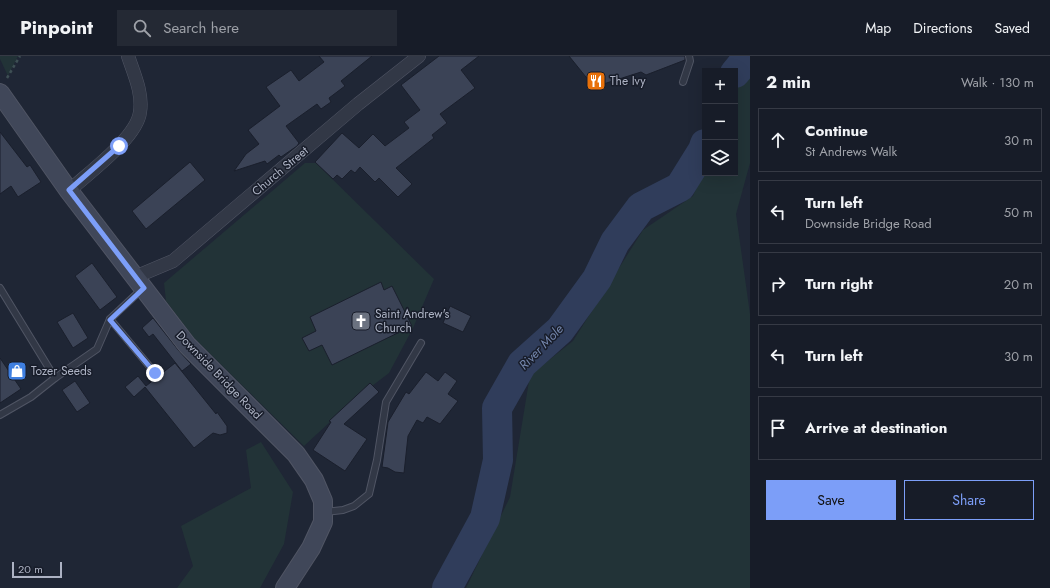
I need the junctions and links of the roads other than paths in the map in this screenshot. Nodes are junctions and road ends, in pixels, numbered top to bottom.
1 (128, 56) edge
2 (419, 56) edge
3 (689, 56) edge
4 (683, 82) dead end
5 (2, 95) edge
6 (69, 190) junction
7 (139, 282) junction
8 (0, 288) edge
9 (110, 320) junction
10 (420, 343) dead end
11 (155, 373) dead end
12 (55, 378) junction
13 (0, 415) edge
14 (324, 512) junction
15 (285, 588) edge

1 - 6 street
2 - 7 street, Church Street
3 - 4 lane
5 - 6 street, Downside Bridge Road
6 - 7 street, Downside Bridge Road
7 - 9 lane
7 - 14 street, Downside Bridge Road
8 - 12 lane
9 - 11 lane
9 - 12 lane
10 - 14 lane
12 - 13 lane
14 - 15 street, Downside Bridge Road

